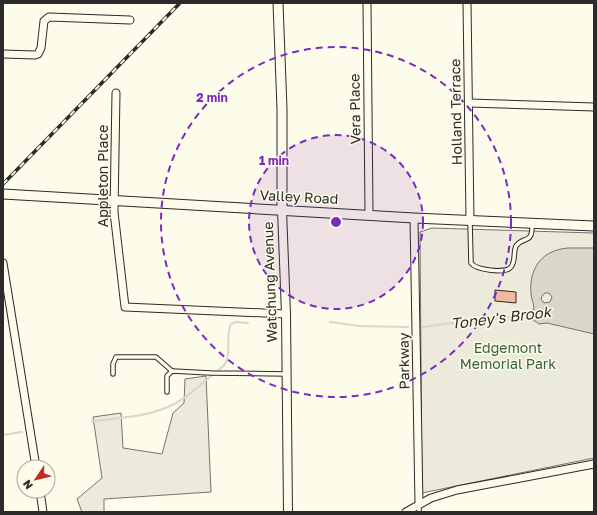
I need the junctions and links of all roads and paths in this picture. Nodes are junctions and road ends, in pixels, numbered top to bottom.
1 (278, 3) edge
2 (367, 3) edge
3 (468, 3) edge
4 (130, 20) dead end
5 (3, 54) edge
6 (116, 93) dead end
7 (469, 103) junction
8 (594, 107) edge
9 (3, 194) edge
10 (114, 201) junction
11 (282, 210) junction
12 (369, 215) junction
13 (414, 218) junction
14 (470, 221) junction
15 (532, 224) junction
16 (594, 226) edge
17 (3, 262) edge
18 (286, 314) junction
19 (172, 370) junction
20 (113, 374) dead end
21 (286, 374) junction
22 (167, 392) dead end
23 (35, 459) edge
24 (594, 464) edge
25 (41, 499) edge
26 (419, 504) junction
27 (43, 512) edge
28 (288, 512) edge
29 (406, 512) edge
30 (419, 512) edge

1 - 11 main road, Watchung Avenue
2 - 12 street, Vera Place
3 - 7 street, Holland Terrace
4 - 5 street
6 - 10 street, Appleton Place
7 - 8 street
7 - 14 street, Holland Terrace
9 - 10 main road, Valley Road
10 - 11 main road, Valley Road
10 - 18 street, Appleton Place
11 - 12 main road, Valley Road
11 - 18 street, Watchung Avenue
12 - 13 main road, Valley Road
13 - 14 main road, Valley Road
13 - 26 street, Parkway
14 - 15 main road, Valley Road
14 - 15 lane
15 - 16 main road, Valley Road
17 - 23 street
18 - 21 street, Watchung Avenue
19 - 20 lane
19 - 21 lane
19 - 22 lane
21 - 28 street, Watchung Avenue
24 - 26 street
25 - 27 street
26 - 29 street
26 - 30 lane

